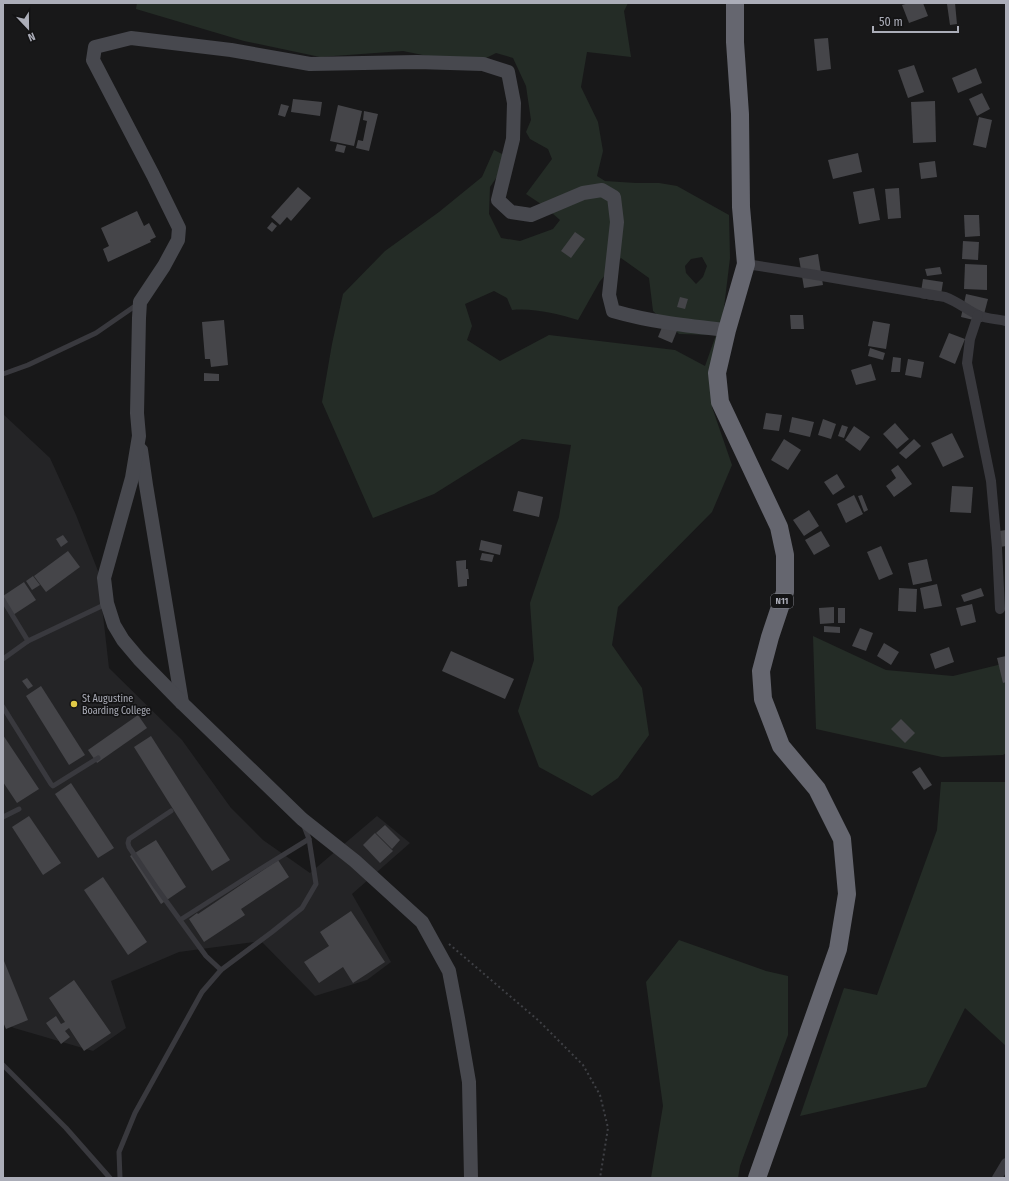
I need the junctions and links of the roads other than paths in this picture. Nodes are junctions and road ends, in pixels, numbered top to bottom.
1 (735, 3) edge
2 (746, 264) junction
3 (140, 302) junction
4 (978, 315) junction
5 (1006, 320) edge
6 (727, 330) junction
7 (3, 374) edge
8 (139, 436) junction
9 (3, 600) edge
10 (107, 603) junction
11 (1000, 609) dead end
12 (28, 641) junction
13 (3, 659) edge
14 (182, 703) junction
15 (3, 707) edge
16 (98, 758) dead end
17 (19, 809) dead end
18 (171, 811) dead end
19 (3, 818) edge
20 (302, 819) junction
21 (309, 839) junction
22 (180, 920) junction
23 (221, 970) junction
24 (3, 1064) edge
25 (1006, 1163) edge
26 (110, 1178) edge
27 (120, 1178) edge
28 (471, 1178) edge
29 (757, 1178) edge
30 (998, 1178) edge

1 - 2 highway, N11
2 - 4 street
2 - 6 highway, N11
3 - 6 street
3 - 7 lane
3 - 8 street
4 - 5 street
4 - 11 street
6 - 29 highway, N11
8 - 10 street
8 - 14 street
9 - 12 lane
10 - 12 lane
10 - 14 street
12 - 13 lane
14 - 20 street
15 - 16 lane
17 - 19 lane
18 - 22 lane
20 - 21 lane
20 - 28 street
21 - 22 lane
21 - 23 lane
22 - 23 lane
23 - 27 lane
24 - 26 lane
25 - 30 street

